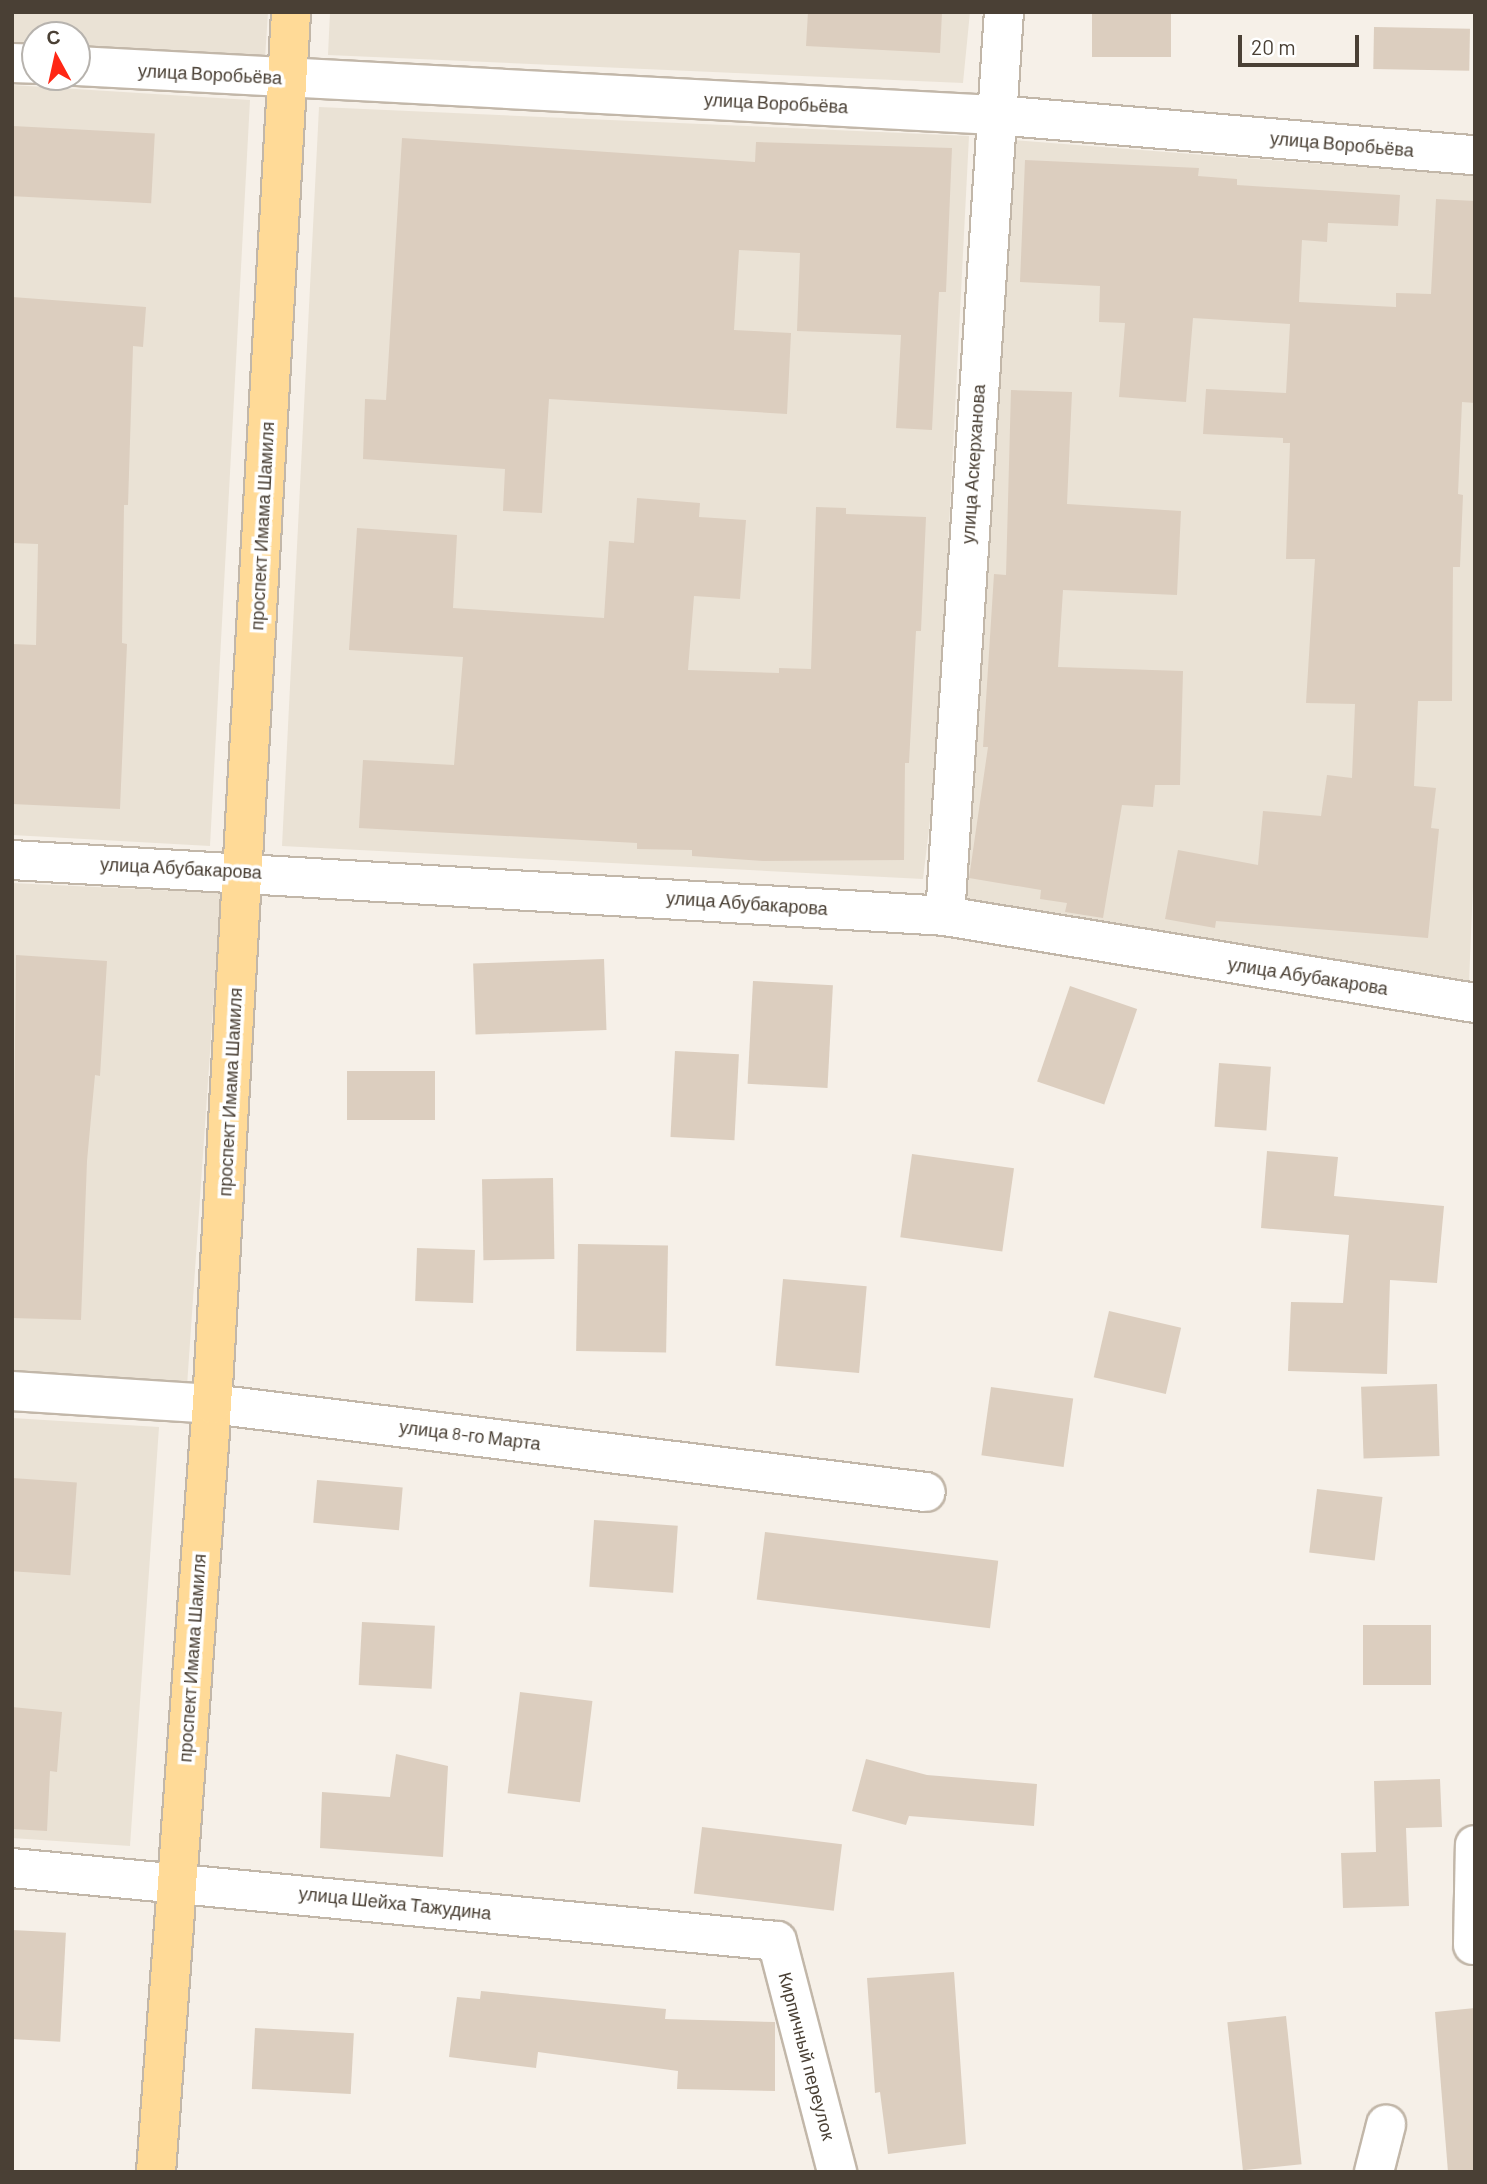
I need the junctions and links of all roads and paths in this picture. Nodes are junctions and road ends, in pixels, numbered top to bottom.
1 (290, 12) edge
2 (1004, 12) edge
3 (91, 67) edge
4 (286, 79) junction
5 (995, 114) junction
6 (1475, 155) edge
7 (12, 860) edge
8 (243, 870) junction
9 (945, 916) junction
10 (1475, 1003) edge
11 (12, 1391) edge
12 (212, 1404) junction
13 (926, 1492) dead end
14 (1475, 1845) edge
15 (12, 1868) edge
16 (176, 1881) junction
17 (777, 1941) joint
18 (1473, 1945) dead end
19 (1386, 2125) dead end
20 (156, 2172) edge
21 (837, 2172) edge
22 (1374, 2172) edge

1 - 4 main road, проспект Имама Шамиля
2 - 5 street, улица Аскерханова
3 - 4 street, улица Воробьёва
4 - 5 street, улица Воробьёва
4 - 8 main road, проспект Имама Шамиля
5 - 6 street, улица Воробьёва
5 - 9 street, улица Аскерханова
7 - 8 street, улица Абубакарова
8 - 9 street, улица Абубакарова
8 - 12 main road, проспект Имама Шамиля
9 - 10 street, улица Абубакарова
11 - 12 street, улица 8-го Марта
12 - 13 street, улица 8-го Марта
12 - 16 main road, проспект Имама Шамиля
14 - 18 street
15 - 16 street, улица Шейха Тажудина
16 - 17 street, улица Шейха Тажудина
16 - 20 main road, проспект Имама Шамиля
17 - 21 street, Кирпичный переулок
19 - 22 street

